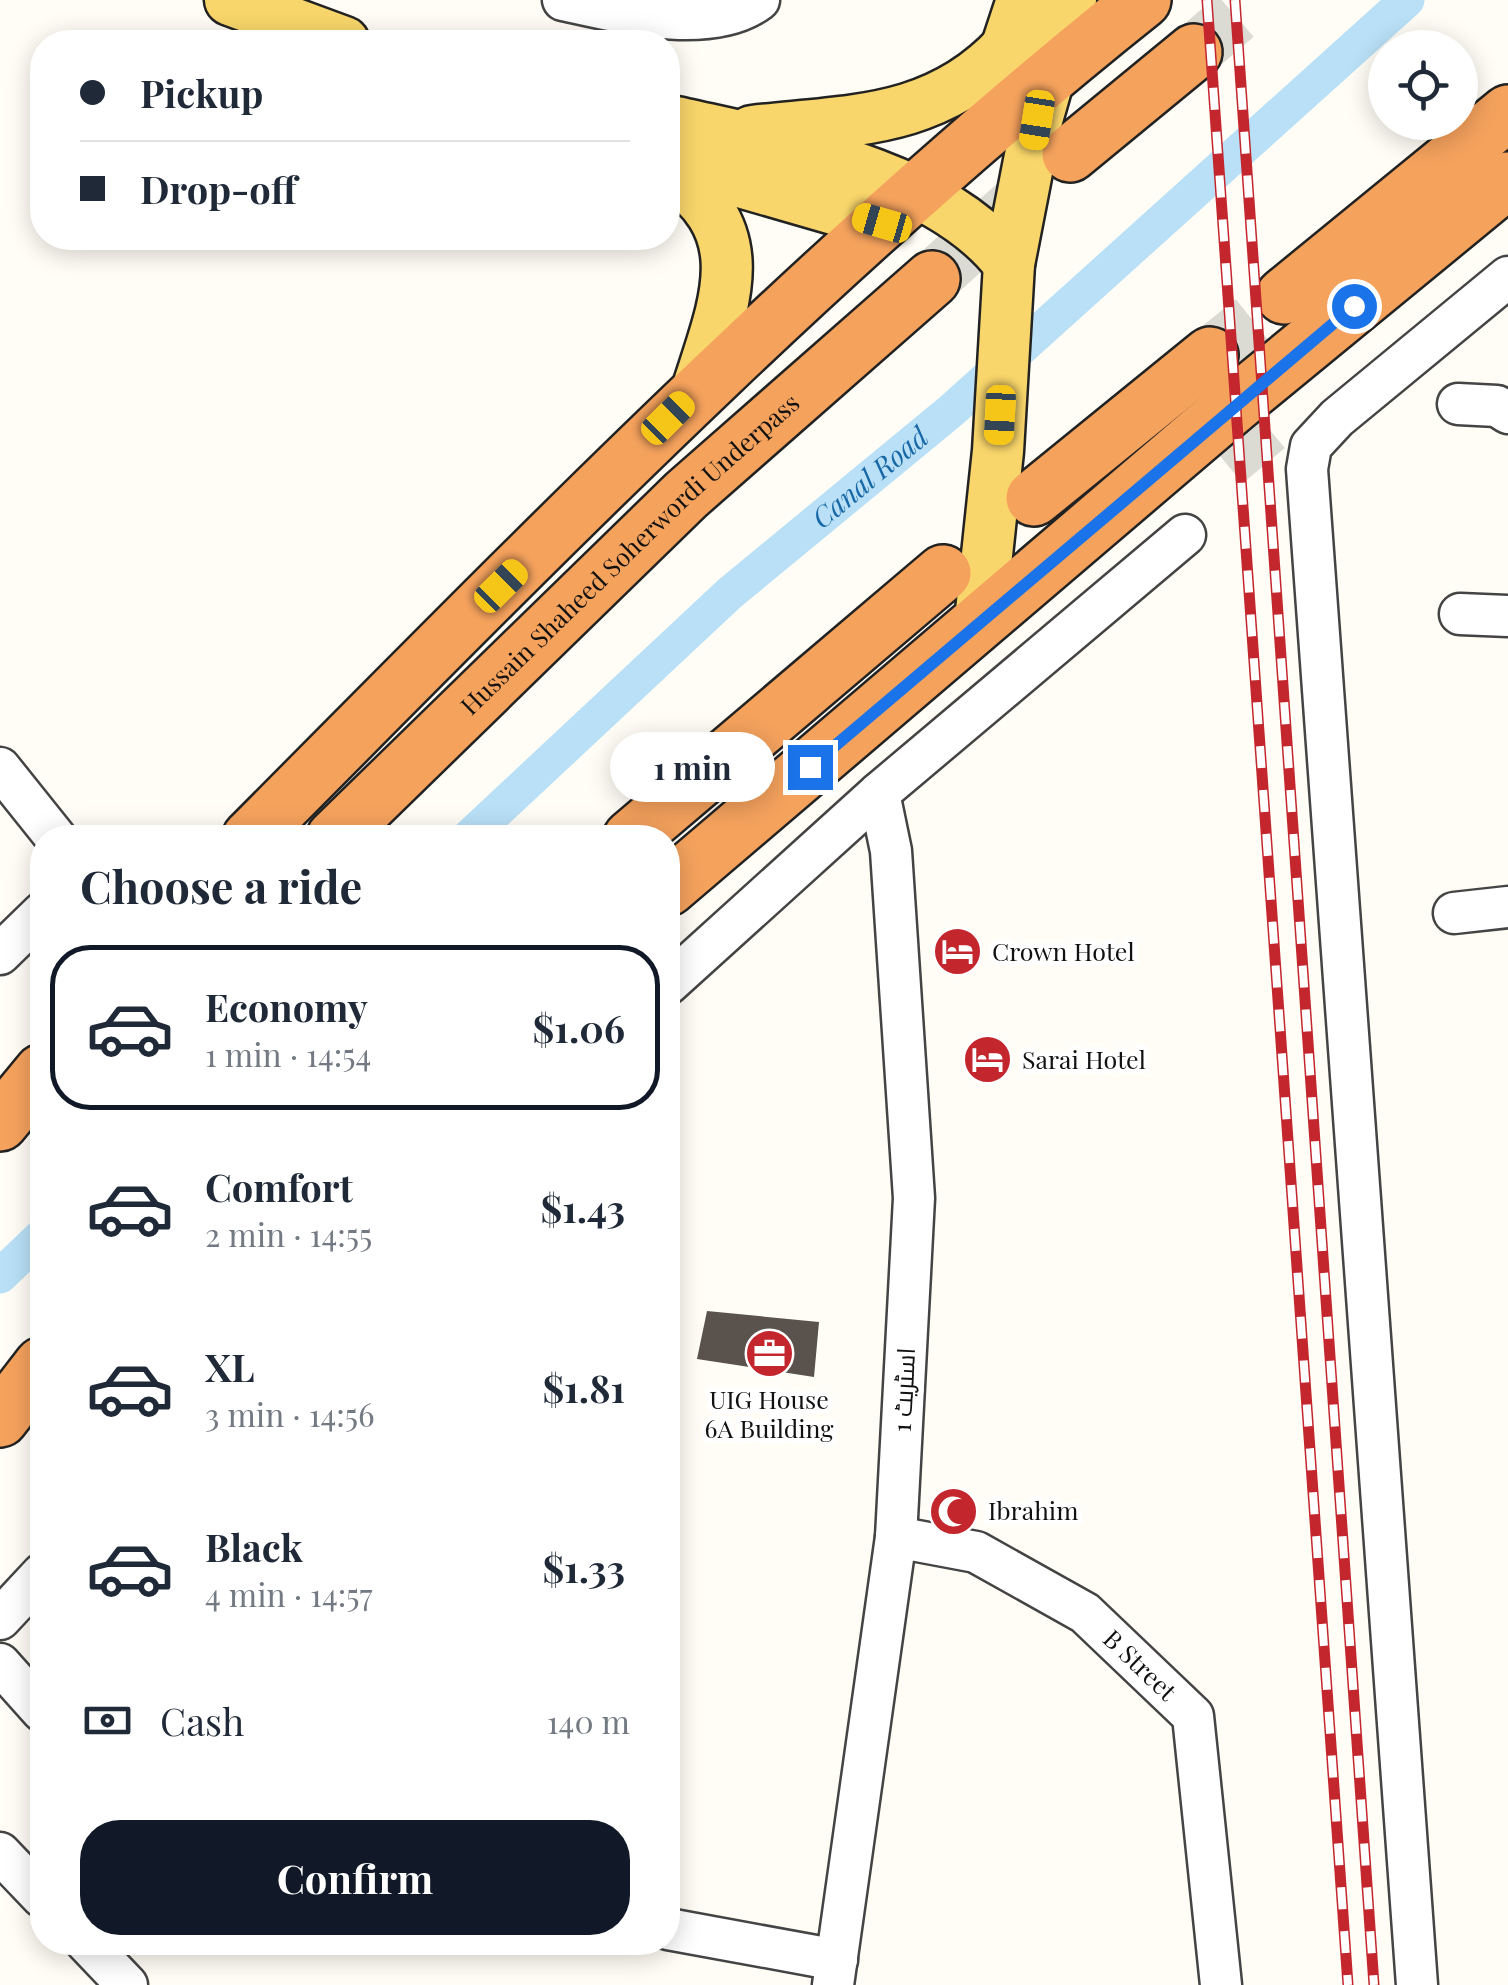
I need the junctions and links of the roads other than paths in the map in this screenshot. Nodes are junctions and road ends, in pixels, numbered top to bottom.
1 (230, 0) edge
2 (562, 0) edge
3 (759, 0) edge
4 (1071, 0) edge
5 (1143, 0) edge
6 (311, 30) edge
7 (1026, 41) edge
8 (1194, 52) tunnel mouth
9 (1508, 113) edge
10 (680, 123) edge
11 (727, 134) junction
12 (1070, 154) dead end
13 (680, 164) edge
14 (1508, 180) edge
15 (680, 182) edge
16 (899, 208) junction
17 (1508, 266) edge
18 (1009, 268) junction
19 (932, 279) tunnel mouth
20 (1284, 296) tunnel mouth
21 (1210, 355) tunnel mouth
22 (696, 390) junction
23 (1458, 404) dead end
24 (1284, 412) tunnel mouth
25 (1508, 413) edge
26 (1225, 462) tunnel mouth
27 (1034, 498) dead end
28 (1186, 535) dead end
29 (944, 573) dead end
30 (1460, 614) dead end
31 (1508, 616) edge
32 (980, 621) junction
33 (0, 768) edge
34 (880, 793) junction
35 (46, 825) edge
36 (263, 825) edge
37 (347, 825) edge
38 (646, 825) edge
39 (680, 878) edge
40 (1508, 908) edge
41 (680, 912) edge
42 (1454, 913) dead end
43 (30, 925) edge
44 (0, 954) edge
45 (680, 973) edge
46 (30, 1087) edge
47 (30, 1111) edge
48 (0, 1123) edge
49 (0, 1135) edge
50 (30, 1382) edge
51 (30, 1403) edge
52 (0, 1422) edge
53 (896, 1537) junction
54 (30, 1587) edge
55 (0, 1619) edge
56 (0, 1664) edge
57 (30, 1698) edge
58 (0, 1853) edge
59 (30, 1885) edge
60 (680, 1931) edge
61 (98, 1955) edge
62 (835, 1972) edge
63 (127, 1985) edge
64 (1221, 1985) edge
65 (1417, 1985) edge

1 - 6 main road
2 - 3 street
4 - 7 main road
5 - 7 highway
7 - 11 main road
7 - 16 highway
7 - 18 main road
8 - 12 highway
9 - 20 highway
10 - 11 main road
11 - 16 main road
13 - 16 main road
14 - 32 highway
15 - 22 main road
16 - 18 main road
16 - 22 highway
17 - 24 highway
17 - 65 street
18 - 32 main road
19 - 37 highway, Hussain Shaheed Soherwordi Underpass
21 - 27 highway
22 - 36 highway
23 - 25 street
26 - 41 highway
28 - 34 street
29 - 38 highway
30 - 31 street
32 - 39 highway
33 - 35 street
34 - 45 street
34 - 53 street, اسٹریٹ 1
40 - 42 street
43 - 44 street
46 - 48 highway
47 - 49 highway
50 - 52 highway
51 - 52 highway
53 - 62 street, اسٹریٹ 1
53 - 64 street, B Street
54 - 55 street
56 - 57 street
58 - 59 street
60 - 62 street
61 - 63 street

